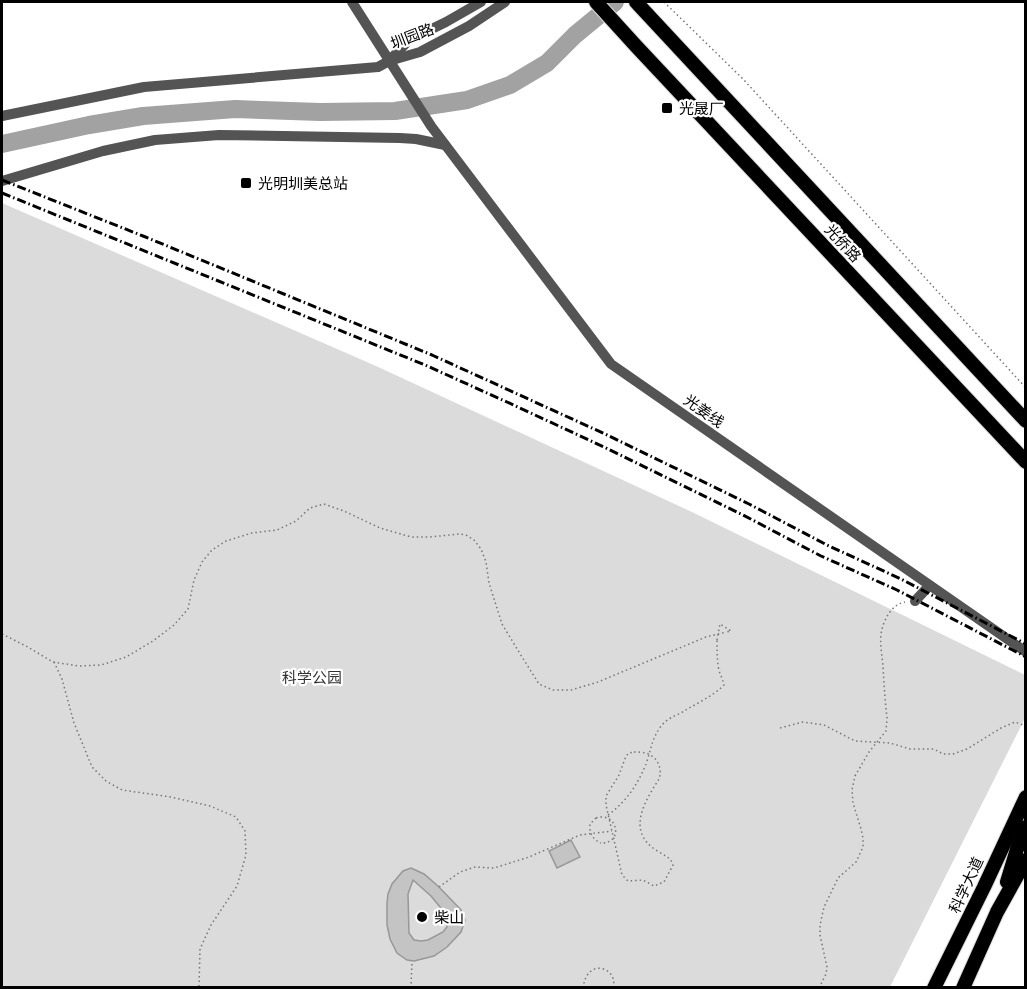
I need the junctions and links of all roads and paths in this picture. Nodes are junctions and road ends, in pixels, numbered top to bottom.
1 (352, 2) edge
2 (481, 2) edge
3 (505, 2) edge
4 (596, 2) edge
5 (636, 2) edge
6 (664, 2) edge
7 (389, 61) junction
8 (2, 116) edge
9 (445, 145) junction
10 (2, 181) edge
11 (1026, 388) edge
12 (1026, 421) edge
13 (1026, 462) edge
14 (929, 586) junction
15 (915, 601) joint
16 (2, 634) edge
17 (1026, 652) edge
18 (53, 662) junction
19 (1026, 726) edge
20 (780, 728) dead end
21 (877, 742) junction
22 (1026, 797) edge
23 (608, 815) junction
24 (1026, 827) edge
25 (612, 831) junction
26 (591, 834) junction
27 (1026, 860) edge
28 (439, 887) dead end
29 (997, 912) junction
30 (412, 961) dead end
31 (199, 987) edge
32 (411, 987) edge
33 (583, 987) edge
34 (613, 987) edge
35 (819, 987) edge
36 (934, 987) edge
37 (963, 987) edge

1 - 7 street
2 - 7 street, 圳园路
3 - 7 street, 圳园路
4 - 13 main road, 光侨路
5 - 12 main road, 光侨路
6 - 11 path
7 - 8 street
7 - 9 street, 光姜线
9 - 10 street
9 - 14 street, 光姜线
14 - 15 street
14 - 17 street, 光姜线
15 - 21 path
16 - 18 path
18 - 23 path, bridge
18 - 31 path
19 - 21 path
20 - 21 path
21 - 35 path
22 - 36 main road, 科学大道
23 - 25 path, bridge
23 - 25 path, bridge
24 - 29 main road
25 - 26 path
26 - 26 path, bridge
26 - 28 path
27 - 29 main road
29 - 37 main road
30 - 32 path
33 - 34 path

